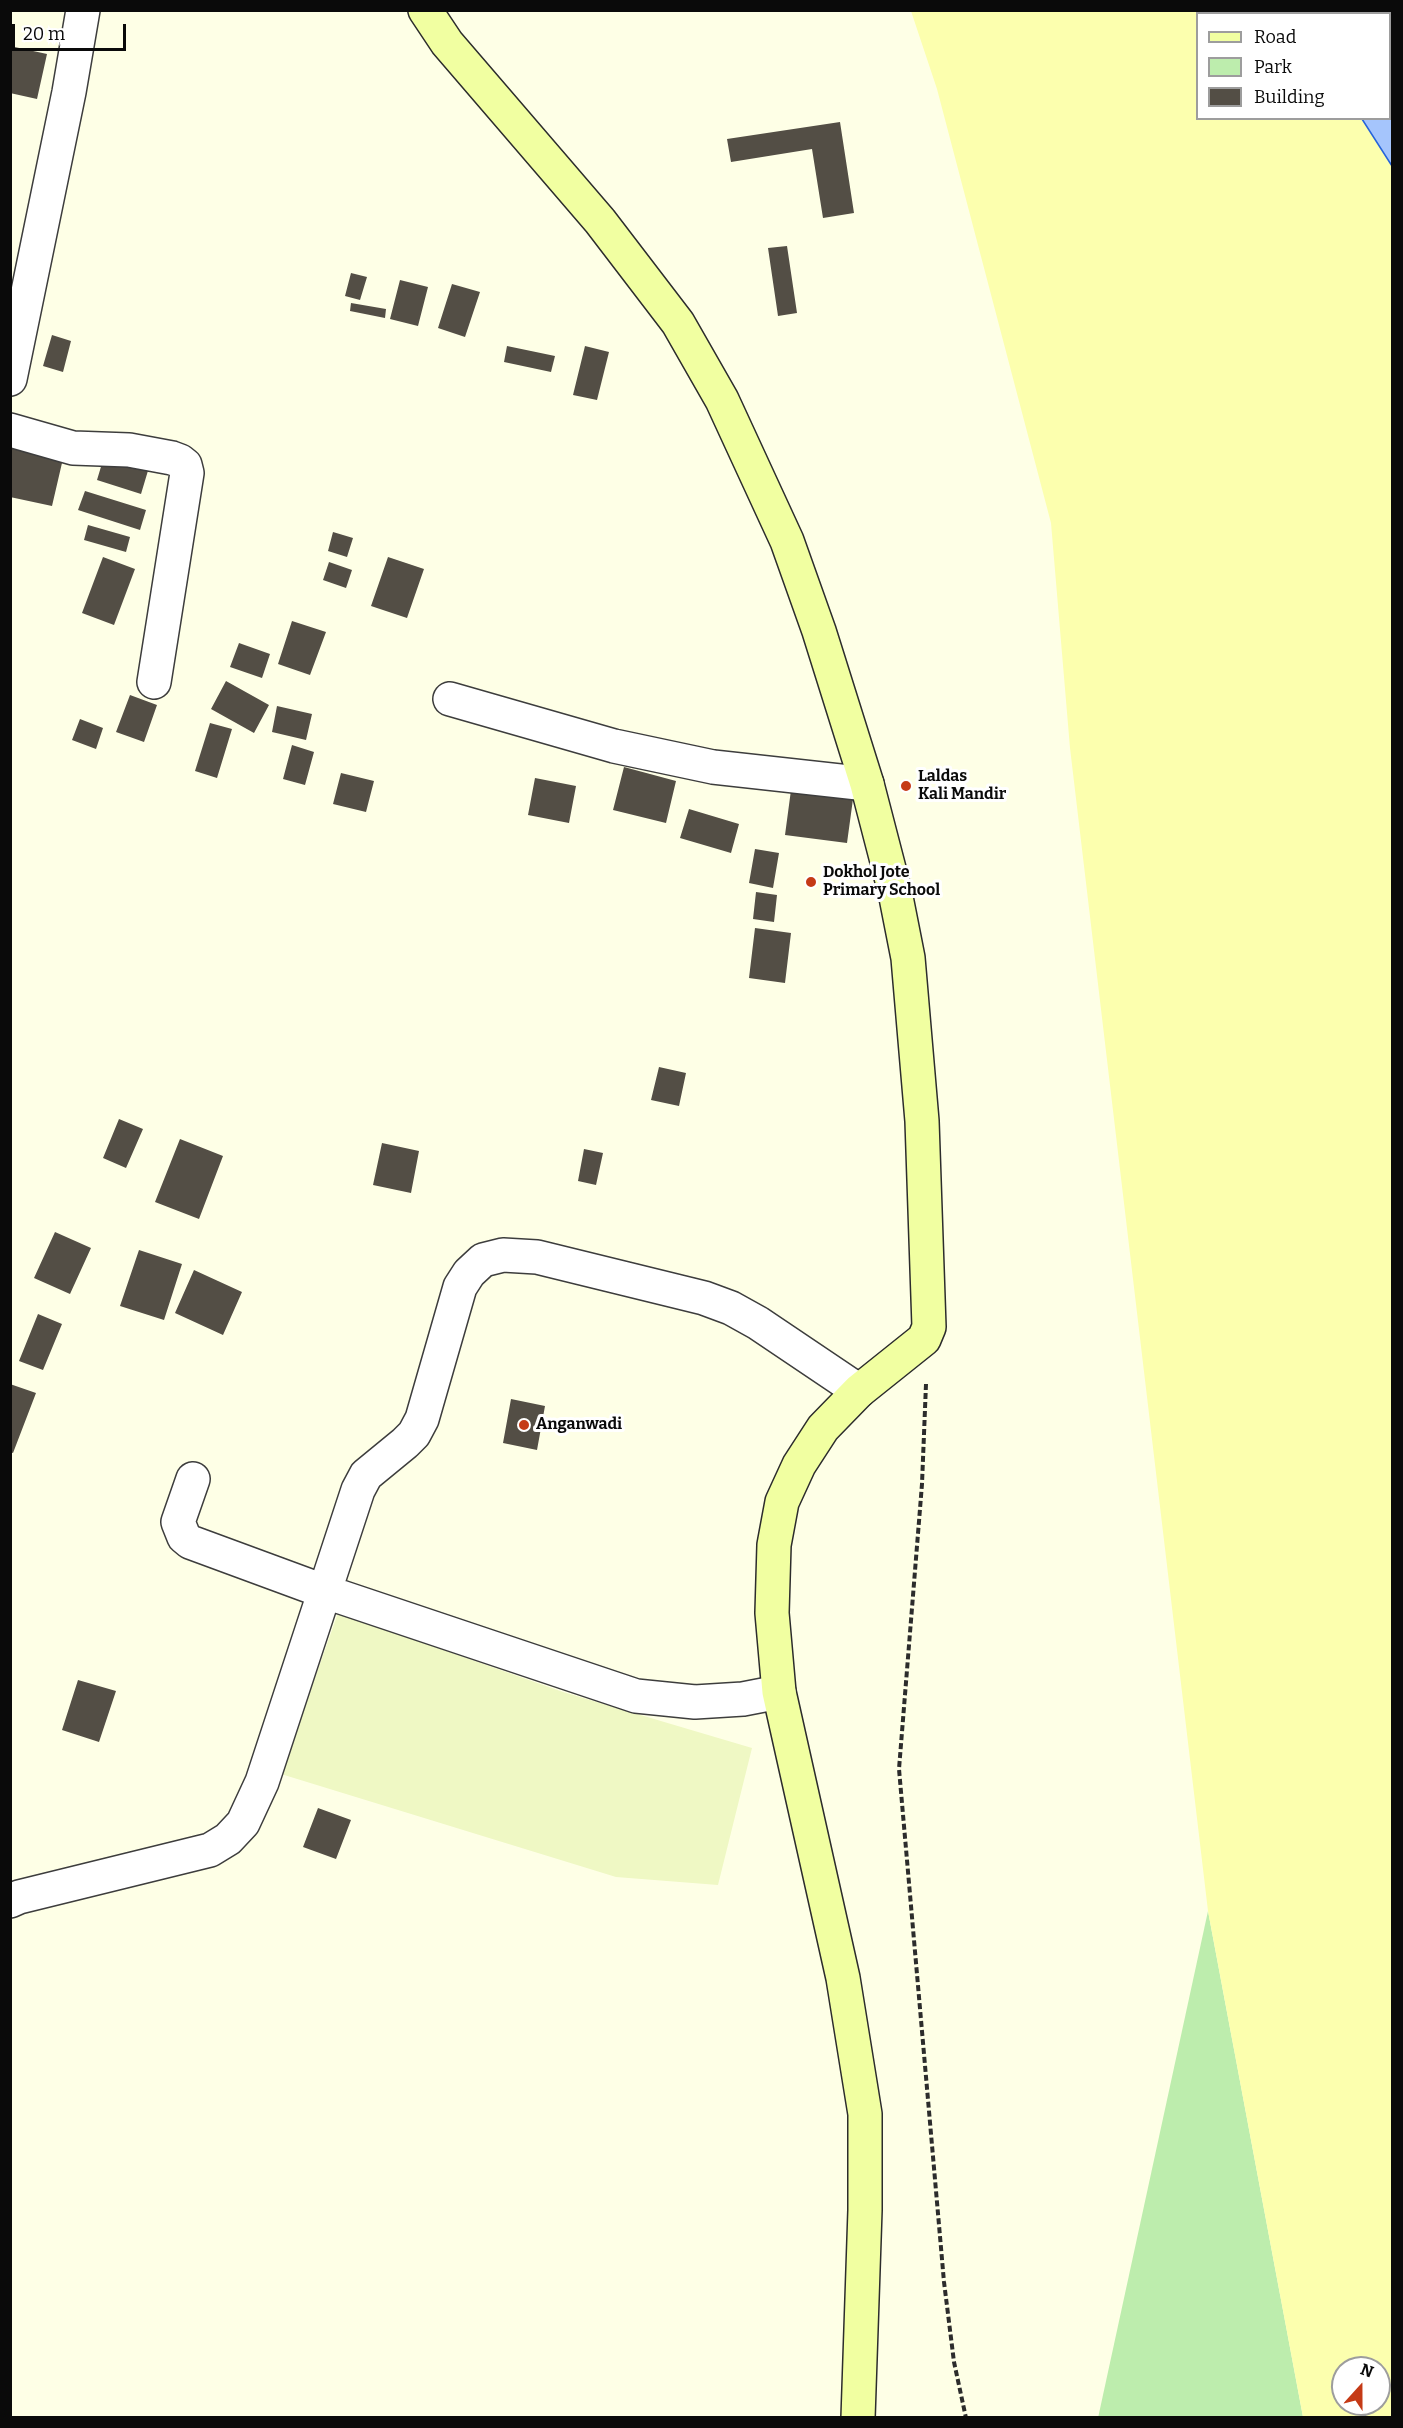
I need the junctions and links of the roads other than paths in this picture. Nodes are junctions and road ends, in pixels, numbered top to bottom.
1 (83, 10) edge
2 (425, 10) edge
3 (10, 379) edge
4 (10, 430) edge
5 (153, 682) dead end
6 (450, 699) dead end
7 (867, 784) junction
8 (859, 1391) junction
9 (193, 1479) dead end
10 (323, 1591) junction
11 (779, 1692) junction
12 (10, 1901) edge
13 (858, 2418) edge

1 - 3 street
2 - 7 main road
4 - 5 street
6 - 7 street
7 - 8 main road
8 - 10 street
8 - 11 main road
9 - 10 street
10 - 11 street
10 - 12 street
11 - 13 main road

